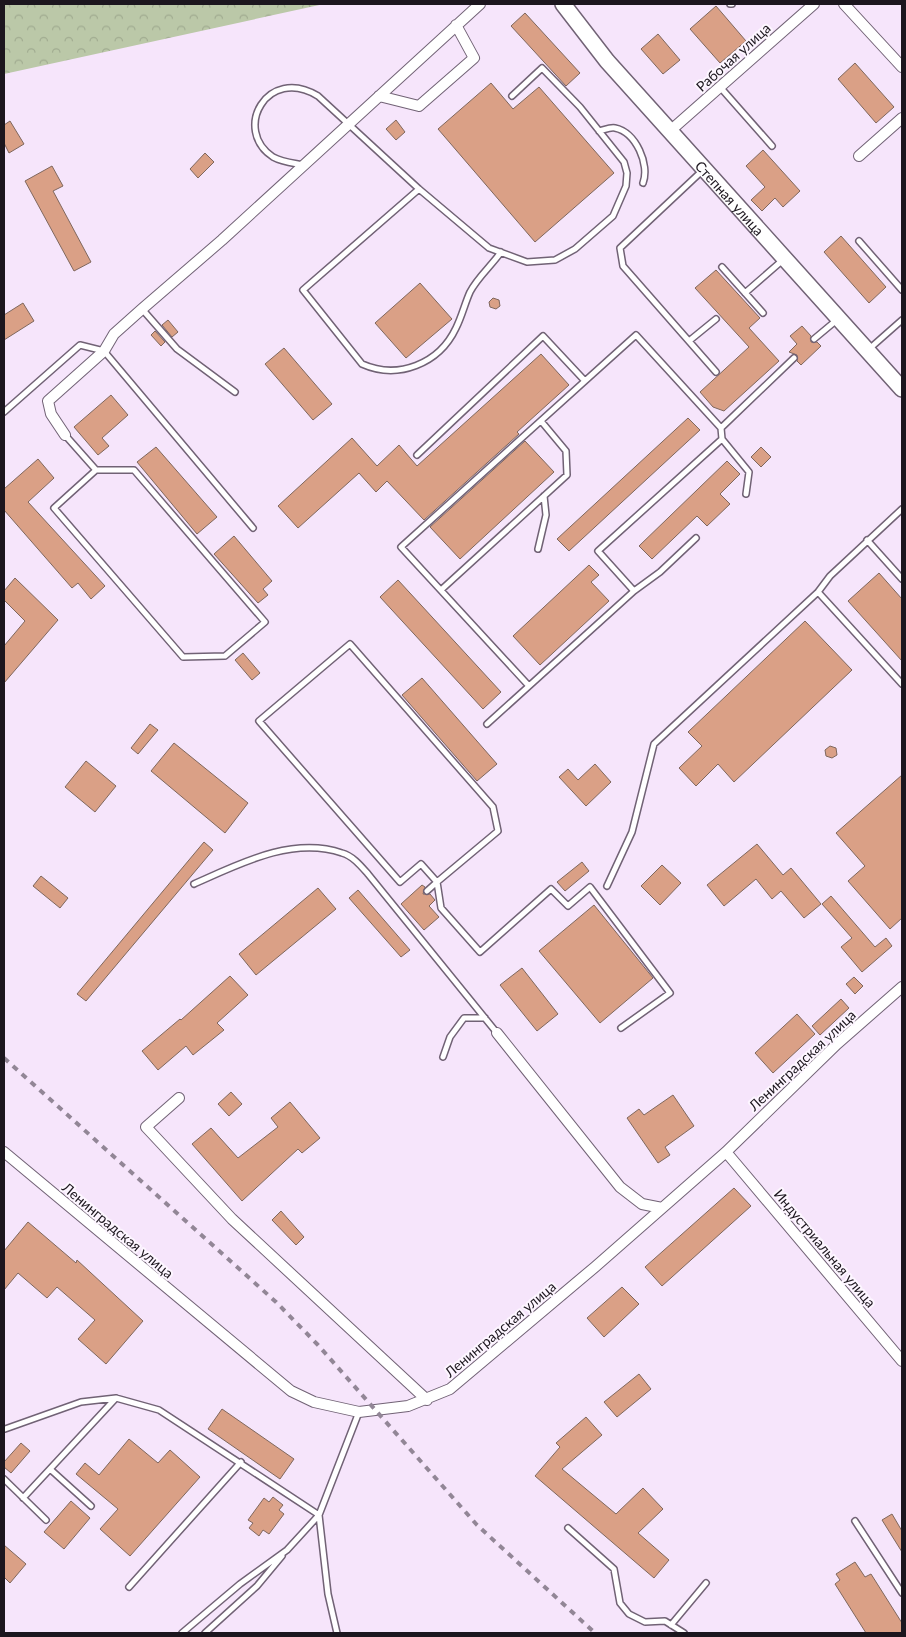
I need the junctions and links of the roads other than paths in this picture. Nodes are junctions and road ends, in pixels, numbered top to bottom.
1 (480, 4) edge
2 (563, 4) edge
3 (814, 4) edge
4 (844, 4) edge
5 (456, 26) junction
6 (902, 67) edge
7 (720, 86) junction
8 (379, 96) junction
9 (512, 96) dead end
10 (902, 118) edge
11 (349, 123) junction
12 (599, 131) junction
13 (670, 131) junction
14 (772, 146) dead end
15 (858, 156) dead end
16 (303, 165) junction
17 (705, 169) junction
18 (643, 183) dead end
19 (419, 189) junction
20 (859, 241) dead end
21 (502, 252) junction
22 (784, 259) junction
23 (722, 268) dead end
24 (902, 290) edge
25 (745, 293) junction
26 (142, 309) junction
27 (763, 313) dead end
28 (838, 318) junction
29 (716, 319) dead end
30 (902, 320) edge
31 (814, 339) dead end
32 (689, 341) junction
33 (867, 350) junction
34 (104, 351) junction
35 (794, 358) dead end
36 (716, 372) dead end
37 (585, 382) junction
38 (902, 389) edge
39 (235, 392) dead end
40 (4, 412) edge
41 (540, 422) junction
42 (721, 428) junction
43 (65, 435) joint
44 (722, 439) junction
45 (417, 455) dead end
46 (96, 470) junction
47 (746, 494) dead end
48 (544, 496) junction
49 (902, 509) edge
50 (253, 528) dead end
51 (696, 538) dead end
52 (867, 540) junction
53 (538, 549) dead end
54 (902, 579) edge
55 (441, 590) junction
56 (634, 591) junction
57 (818, 592) junction
58 (902, 684) edge
59 (529, 686) junction
60 (487, 724) dead end
61 (437, 882) junction
62 (194, 884) dead end
63 (607, 886) dead end
64 (427, 891) dead end
65 (405, 908) dead end
66 (400, 913) junction
67 (902, 987) edge
68 (485, 1018) junction
69 (622, 1028) dead end
70 (497, 1033) joint
71 (444, 1058) dead end
72 (179, 1098) dead end
73 (4, 1152) edge
74 (726, 1152) junction
75 (662, 1208) junction
76 (902, 1361) edge
77 (116, 1398) junction
78 (427, 1400) junction
79 (359, 1412) junction
80 (5, 1429) dead end
81 (241, 1462) junction
82 (50, 1469) junction
83 (4, 1479) edge
84 (23, 1498) junction
85 (91, 1506) dead end
86 (319, 1515) junction
87 (46, 1520) dead end
88 (855, 1521) dead end
89 (568, 1528) dead end
90 (288, 1550) junction
91 (706, 1584) dead end
92 (129, 1586) dead end
93 (902, 1593) edge
94 (671, 1625) junction
95 (182, 1633) edge
96 (204, 1633) edge
97 (336, 1633) edge
98 (684, 1633) edge

1 - 5 street
2 - 13 street, Степная улица
3 - 7 street, Рабочая улица
4 - 6 street
5 - 8 street
5 - 8 street
7 - 13 street, Рабочая улица
7 - 14 lane
8 - 11 street
9 - 12 lane
10 - 15 street
11 - 16 street
11 - 16 lane
11 - 19 lane
12 - 18 lane
12 - 21 lane
13 - 17 street, Степная улица
16 - 26 street
17 - 22 street, Степная улица
17 - 32 lane
19 - 21 lane
19 - 21 lane
20 - 24 lane
22 - 25 lane
22 - 28 street, Степная улица
23 - 25 lane
25 - 27 lane
26 - 34 street
26 - 39 lane
28 - 31 lane
28 - 33 street, Степная улица
29 - 32 lane
30 - 33 lane
32 - 36 lane
33 - 38 street, Степная улица
34 - 40 lane
34 - 43 street
34 - 50 lane
35 - 42 lane
37 - 41 lane
37 - 42 lane
37 - 45 lane
41 - 48 lane
41 - 55 lane
42 - 44 lane
43 - 46 lane
44 - 47 lane
44 - 56 lane
46 - 46 lane
48 - 53 lane
48 - 55 lane
49 - 52 lane
51 - 56 lane
52 - 54 lane
52 - 57 lane
55 - 59 lane
56 - 59 lane
57 - 58 lane
57 - 63 lane
59 - 60 lane
61 - 61 lane
61 - 64 lane
61 - 69 lane
62 - 66 lane
65 - 66 lane
66 - 68 lane
67 - 74 street, Ленинградская улица
68 - 70 lane
68 - 71 lane
70 - 75 street
72 - 78 street
73 - 79 street, Ленинградская улица
74 - 75 street, Ленинградская улица
74 - 76 street, Индустриальная улица
75 - 78 street, Ленинградская улица
77 - 80 lane
77 - 81 lane
77 - 82 lane
78 - 79 street, Ленинградская улица
79 - 86 lane
81 - 86 lane
81 - 92 lane
82 - 84 lane
82 - 85 lane
83 - 84 lane
84 - 87 lane
86 - 90 lane
86 - 97 lane
88 - 93 lane
89 - 94 lane
90 - 95 lane
90 - 96 lane
91 - 94 lane
94 - 98 lane

